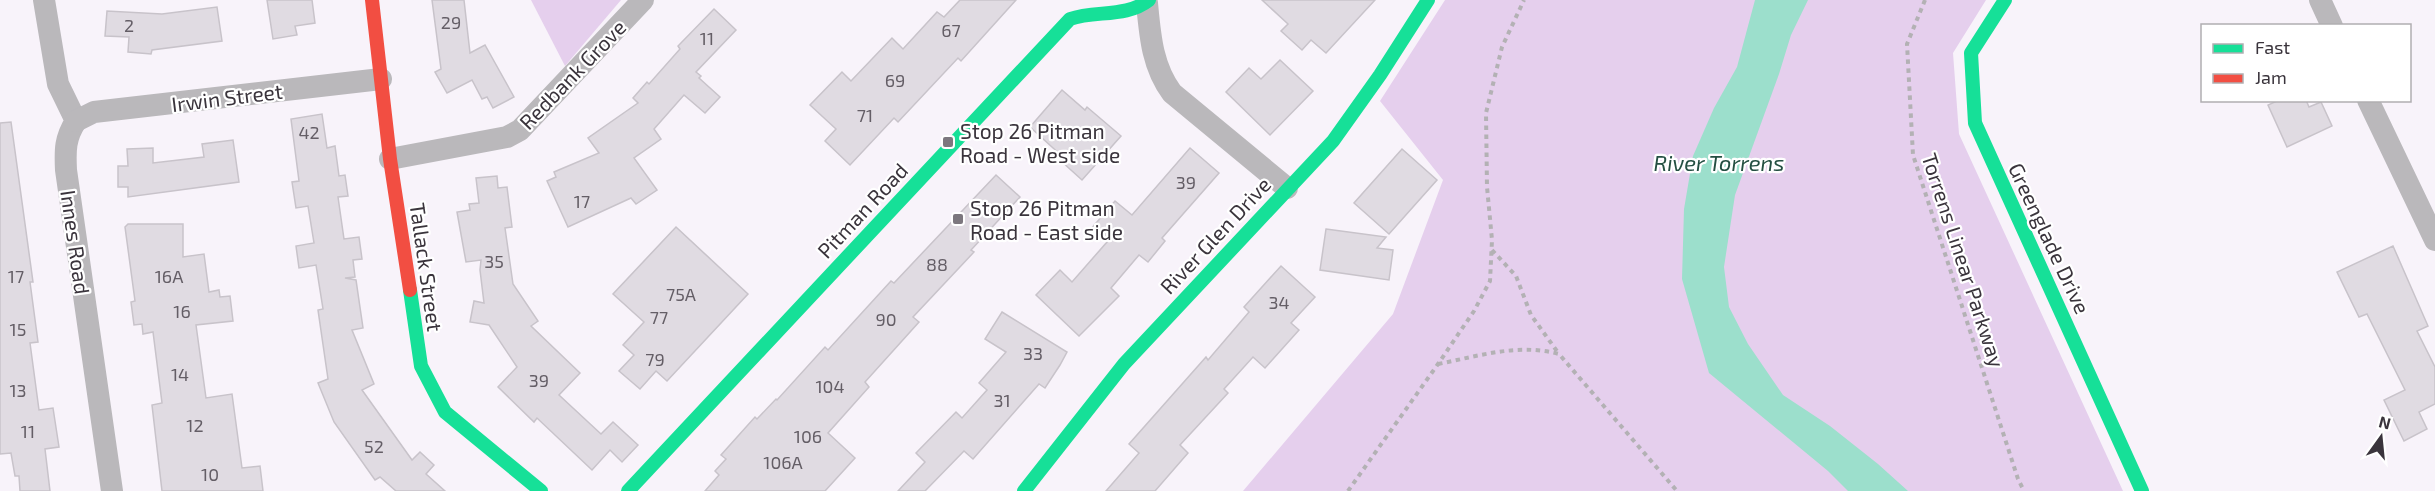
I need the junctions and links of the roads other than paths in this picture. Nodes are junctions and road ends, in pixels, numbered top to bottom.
1 (44, 0) edge
2 (372, 0) edge
3 (643, 0) edge
4 (1428, 0) edge
5 (2005, 0) edge
6 (2320, 0) edge
7 (1148, 2) edge
8 (2331, 24) edge
9 (381, 79) junction
10 (2369, 102) edge
11 (76, 121) junction
12 (390, 159) junction
13 (1287, 188) junction
14 (2435, 240) edge
15 (112, 491) edge
16 (541, 491) edge
17 (628, 491) edge
18 (1024, 491) edge
19 (2142, 491) edge

1 - 11 street
2 - 9 street, Tallack Street
3 - 12 street, Redbank Grove
4 - 13 street, River Glen Drive
5 - 19 street, Greenglade Drive
6 - 8 street
7 - 13 street
7 - 17 street, Pitman Road
9 - 11 street, Irwin Street
9 - 12 street, Tallack Street
10 - 14 street
11 - 15 street, Innes Road
12 - 16 street, Tallack Street
13 - 18 street, River Glen Drive

